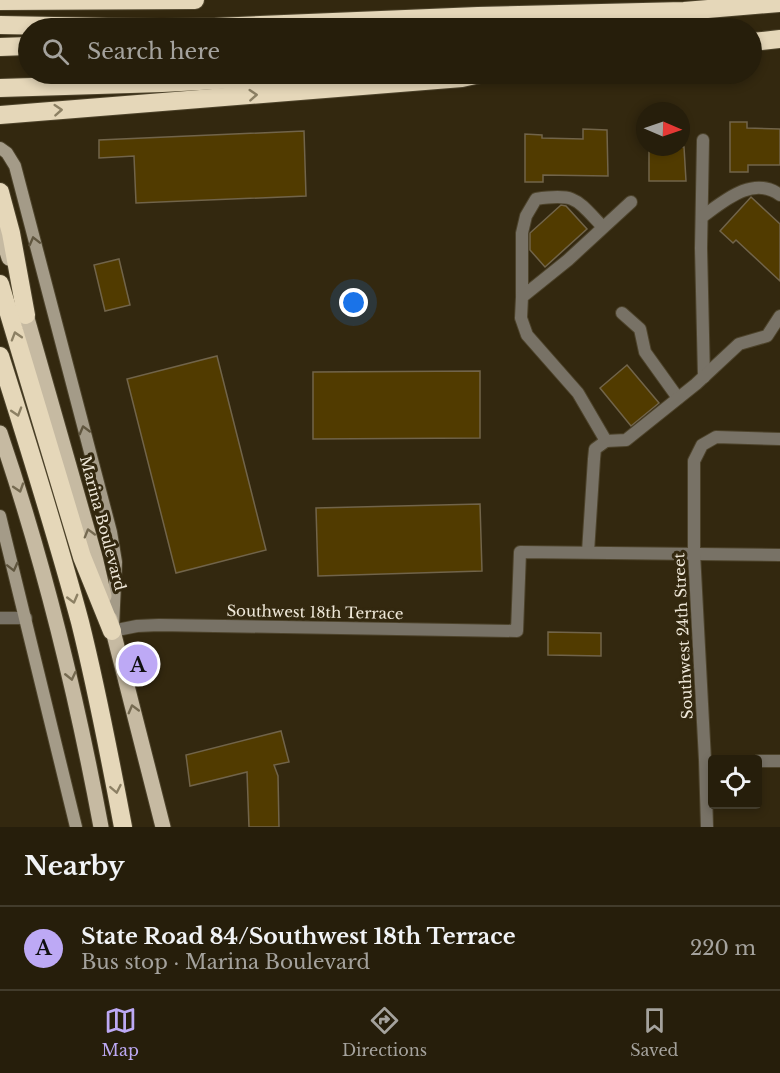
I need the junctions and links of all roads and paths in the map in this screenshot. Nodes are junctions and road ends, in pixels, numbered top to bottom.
1 (195, 0) edge
2 (0, 1) edge
3 (780, 3) edge
4 (684, 10) junction
5 (433, 18) edge
6 (626, 18) edge
7 (0, 25) edge
8 (18, 25) edge
9 (780, 39) edge
10 (762, 41) edge
11 (18, 46) edge
12 (0, 47) edge
13 (130, 84) edge
14 (366, 84) edge
15 (0, 88) edge
16 (0, 115) edge
17 (703, 140) dead end
18 (0, 148) edge
19 (0, 192) edge
20 (780, 195) edge
21 (632, 202) dead end
22 (702, 217) junction
23 (603, 227) junction
24 (0, 230) edge
25 (0, 284) edge
26 (522, 297) junction
27 (622, 313) dead end
28 (26, 315) junction
29 (780, 316) edge
30 (774, 337) edge
31 (0, 356) edge
32 (704, 376) junction
33 (678, 398) junction
34 (0, 433) edge
35 (780, 439) edge
36 (606, 441) junction
37 (0, 516) edge
38 (588, 552) junction
39 (694, 553) junction
40 (780, 555) edge
41 (0, 618) edge
42 (26, 618) junction
43 (112, 631) junction
44 (709, 755) edge
45 (762, 760) edge
46 (780, 761) edge
47 (708, 782) edge
48 (75, 827) edge
49 (101, 827) edge
50 (123, 827) edge
51 (164, 827) edge
52 (706, 827) edge

1 - 2 highway
3 - 4 highway
4 - 5 highway
4 - 6 highway
7 - 8 highway
9 - 10 highway
11 - 12 highway
13 - 15 highway
16 -> 14 highway
17 - 22 street
43 -> 18 main road
19 - 28 highway
20 - 22 street
21 - 23 street
22 - 32 street
23 - 26 street
23 - 26 street
24 - 28 main road, Marina Boulevard
43 -> 25 highway
26 - 36 street
27 - 33 street
43 -> 28 main road, Marina Boulevard
29 - 30 street
30 - 32 street
31 -> 50 highway
32 - 33 street
33 - 36 street
34 -> 49 main road
35 - 39 street, Southwest 24th Street
36 - 38 street
37 -> 42 main road
38 - 39 street
38 - 43 street, Southwest 18th Terrace
39 - 40 street
39 - 44 street, Southwest 24th Street
41 - 42 street
42 - 48 main road
51 -> 43 main road, Marina Boulevard
45 - 46 street
47 - 52 street, Southwest 24th Street

